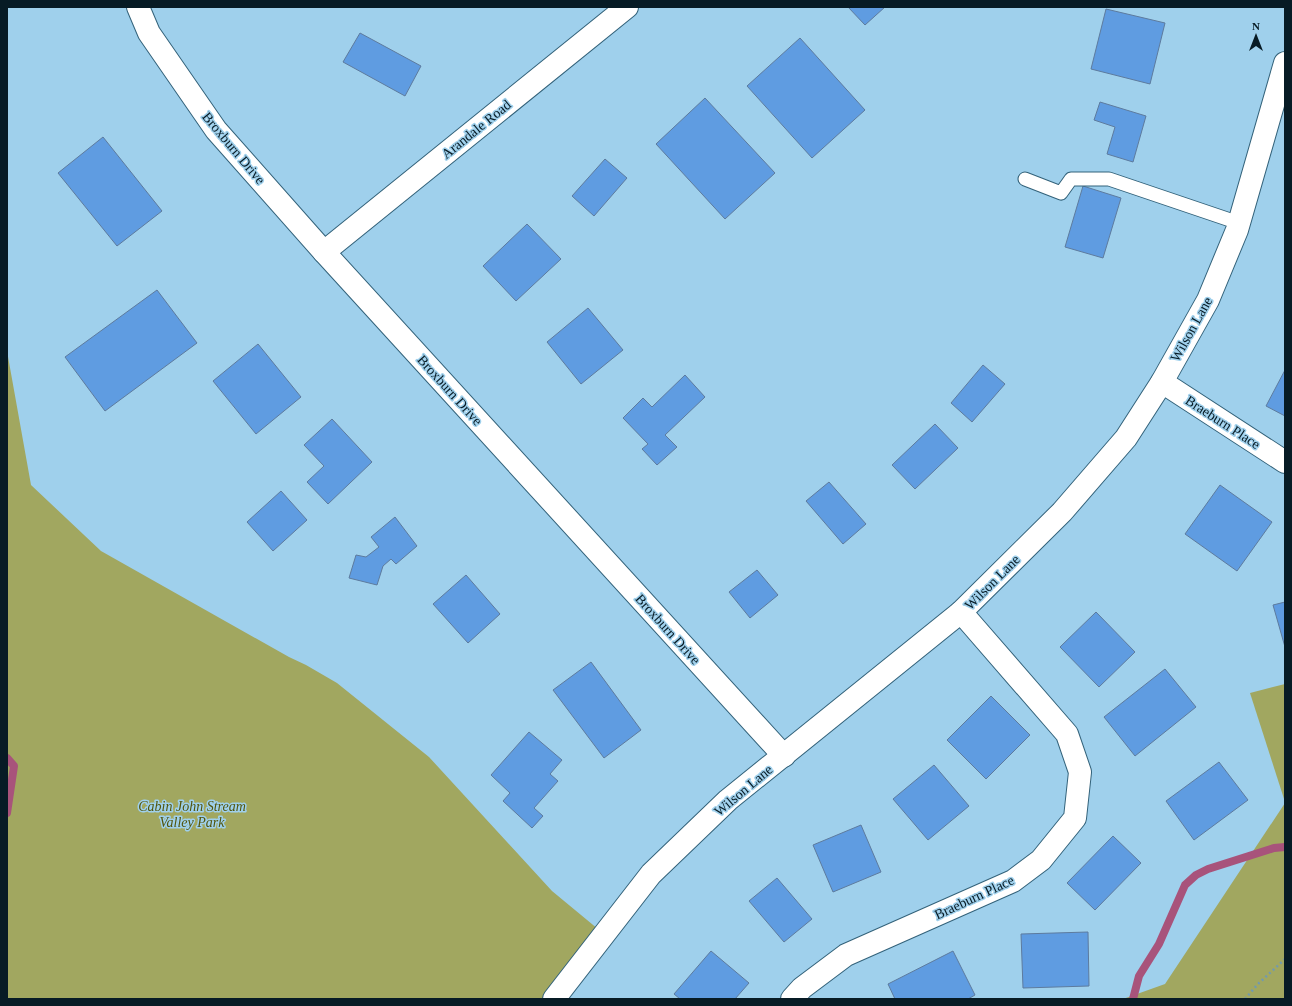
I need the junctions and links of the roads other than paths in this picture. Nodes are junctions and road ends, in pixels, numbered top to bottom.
1 (138, 7) edge
2 (628, 7) edge
3 (1285, 63) edge
4 (1026, 179) dead end
5 (1239, 223) junction
6 (324, 252) junction
7 (1162, 382) junction
8 (1285, 462) edge
9 (962, 612) junction
10 (784, 756) junction
11 (554, 999) edge
12 (792, 999) edge

1 - 6 street, Broxburn Drive
2 - 6 street, Arandale Road
3 - 5 street, Wilson Lane
4 - 5 lane
5 - 7 street, Wilson Lane
6 - 10 street, Broxburn Drive
7 - 8 street, Braeburn Place
7 - 9 street, Wilson Lane
9 - 10 street, Wilson Lane
9 - 12 street, Braeburn Place
10 - 11 street, Wilson Lane

